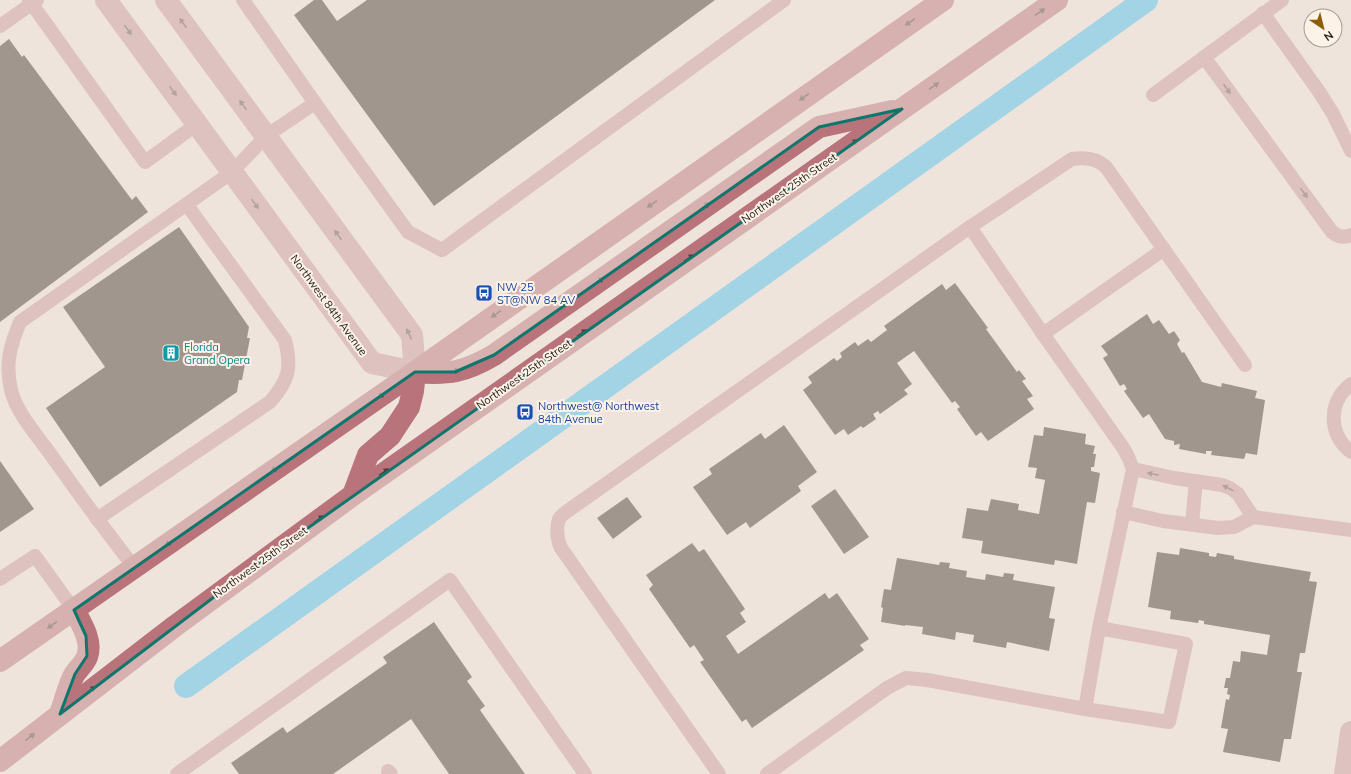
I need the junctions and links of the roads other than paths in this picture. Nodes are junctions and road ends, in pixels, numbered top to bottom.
1 (106, 0) edge
2 (166, 0) edge
3 (243, 0) edge
4 (784, 0) edge
5 (942, 0) edge
6 (1057, 0) edge
7 (1282, 0) edge
8 (32, 1) edge
9 (1263, 13) junction
10 (0, 26) edge
11 (1204, 57) junction
12 (1153, 95) dead end
13 (315, 103) junction
14 (902, 109) junction
15 (197, 124) junction
16 (266, 136) junction
17 (1351, 152) edge
18 (232, 172) junction
19 (187, 205) junction
20 (970, 227) junction
21 (1351, 235) edge
22 (1164, 249) junction
23 (1043, 334) junction
24 (1245, 365) dead end
25 (415, 372) junction
26 (1351, 384) edge
27 (1351, 452) edge
28 (1133, 469) junction
29 (1196, 481) junction
30 (353, 495) junction
31 (1123, 512) junction
32 (1253, 517) junction
33 (97, 519) junction
34 (1192, 524) junction
35 (1351, 530) edge
36 (134, 567) junction
37 (0, 579) edge
38 (74, 610) junction
39 (1099, 628) junction
40 (0, 661) edge
41 (1085, 709) junction
42 (60, 714) junction
43 (1351, 732) edge
44 (0, 761) edge
45 (192, 770) edge
46 (177, 774) edge
47 (585, 774) edge
48 (719, 774) edge
49 (767, 774) edge
50 (1345, 774) edge

1 -> 15 street, Northwest 84th Avenue
16 -> 2 street
3 - 13 lane
4 - 13 lane
5 -> 25 main road
14 -> 6 main road, Northwest 25th Street
7 - 9 lane
8 - 10 lane
8 - 15 lane
9 - 11 lane
9 - 17 lane
11 - 12 lane
11 -> 21 lane
13 - 16 lane
25 -> 14 main road
30 -> 14 main road, Northwest 25th Street
15 - 18 street, Northwest 84th Avenue
16 - 18 lane
25 -> 16 street
18 - 19 lane
18 -> 25 street, Northwest 84th Avenue
19 - 33 lane
19 - 33 lane
20 - 22 lane
20 - 23 lane
20 - 48 lane
22 - 23 lane
22 - 24 lane
23 - 28 lane
25 - 30 main road
25 -> 36 main road
26 - 27 lane
29 -> 28 lane
28 - 31 lane
32 -> 29 lane
29 - 34 lane
42 -> 30 main road, Northwest 25th Street
31 - 34 lane
31 - 39 lane
32 - 34 lane
32 - 35 lane
33 - 36 lane
36 - 38 main road
37 - 38 lane
38 -> 40 main road
38 - 42 main road
39 - 41 lane
39 - 41 lane
41 - 49 lane
44 -> 42 main road, Northwest 25th Street
43 - 50 street
45 - 46 lane
45 - 47 lane

